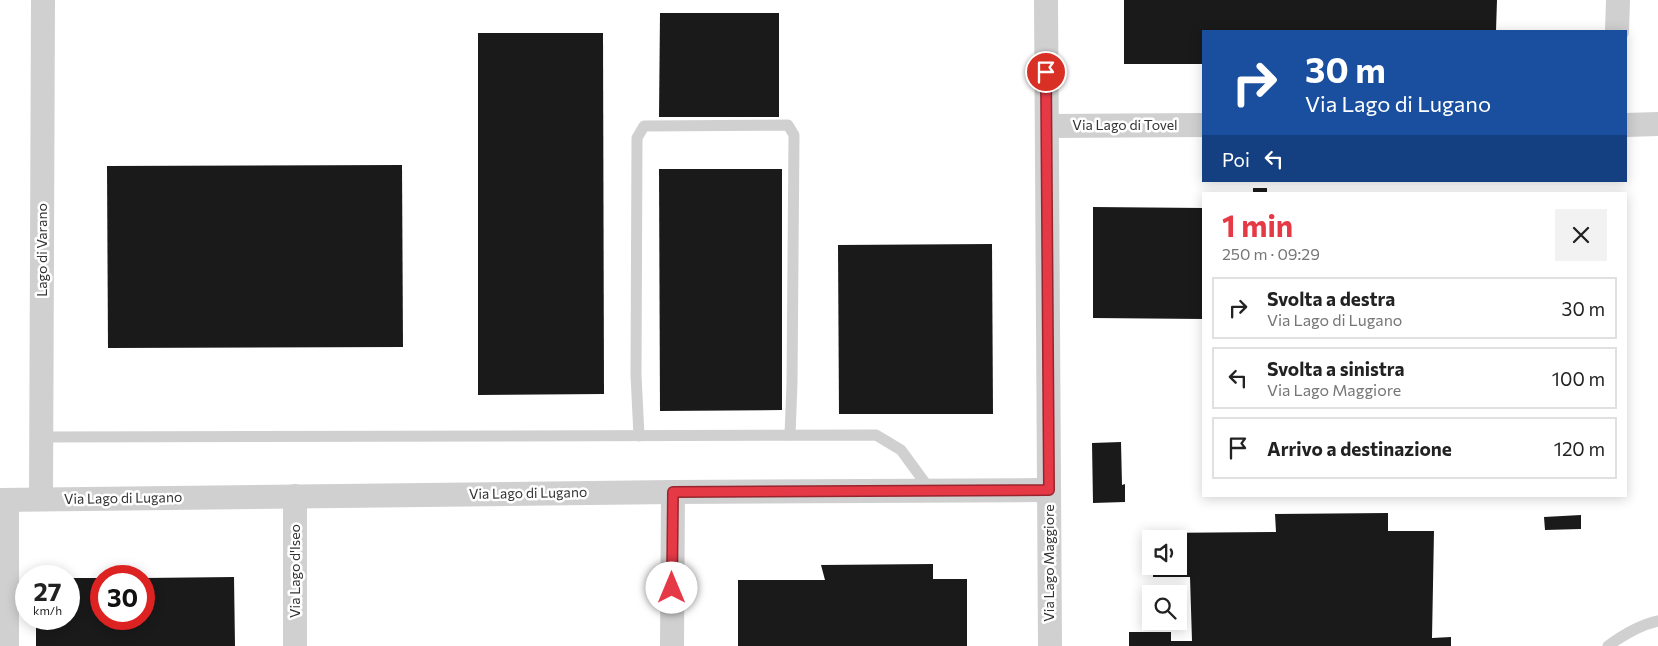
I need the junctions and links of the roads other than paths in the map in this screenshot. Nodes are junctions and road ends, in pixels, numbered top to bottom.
1 (44, 0) edge
2 (1046, 0) edge
3 (1618, 0) edge
4 (1617, 30) edge
5 (1627, 124) edge
6 (1658, 124) edge
7 (1202, 125) edge
8 (1047, 126) junction
9 (790, 435) junction
10 (639, 436) junction
11 (42, 438) junction
12 (1049, 490) junction
13 (930, 491) junction
14 (673, 492) junction
15 (295, 496) junction
16 (41, 499) junction
17 (3, 500) edge
18 (1658, 622) edge
19 (7, 646) edge
20 (295, 646) edge
21 (672, 646) edge
22 (1050, 646) edge
23 (1608, 646) edge

1 - 11 street, Lago di Varano
2 - 8 street, Via Lago Maggiore
3 - 4 street
5 - 6 street
7 - 8 street, Via Lago di Tovel
8 - 12 street, Via Lago Maggiore
9 - 10 lane
9 - 10 lane
9 - 13 lane
10 - 11 lane
11 - 16 street, Lago di Varano
12 - 13 street, Via Lago di Lugano
12 - 22 street, Via Lago Maggiore
13 - 14 street, Via Lago di Lugano
14 - 15 street, Via Lago di Lugano
14 - 21 street
15 - 16 street, Via Lago di Lugano
15 - 20 street, Via Lago d'Iseo
16 - 17 street, Via Lago di Lugano
17 - 19 street, Via Lago di Lugano
18 - 23 lane

